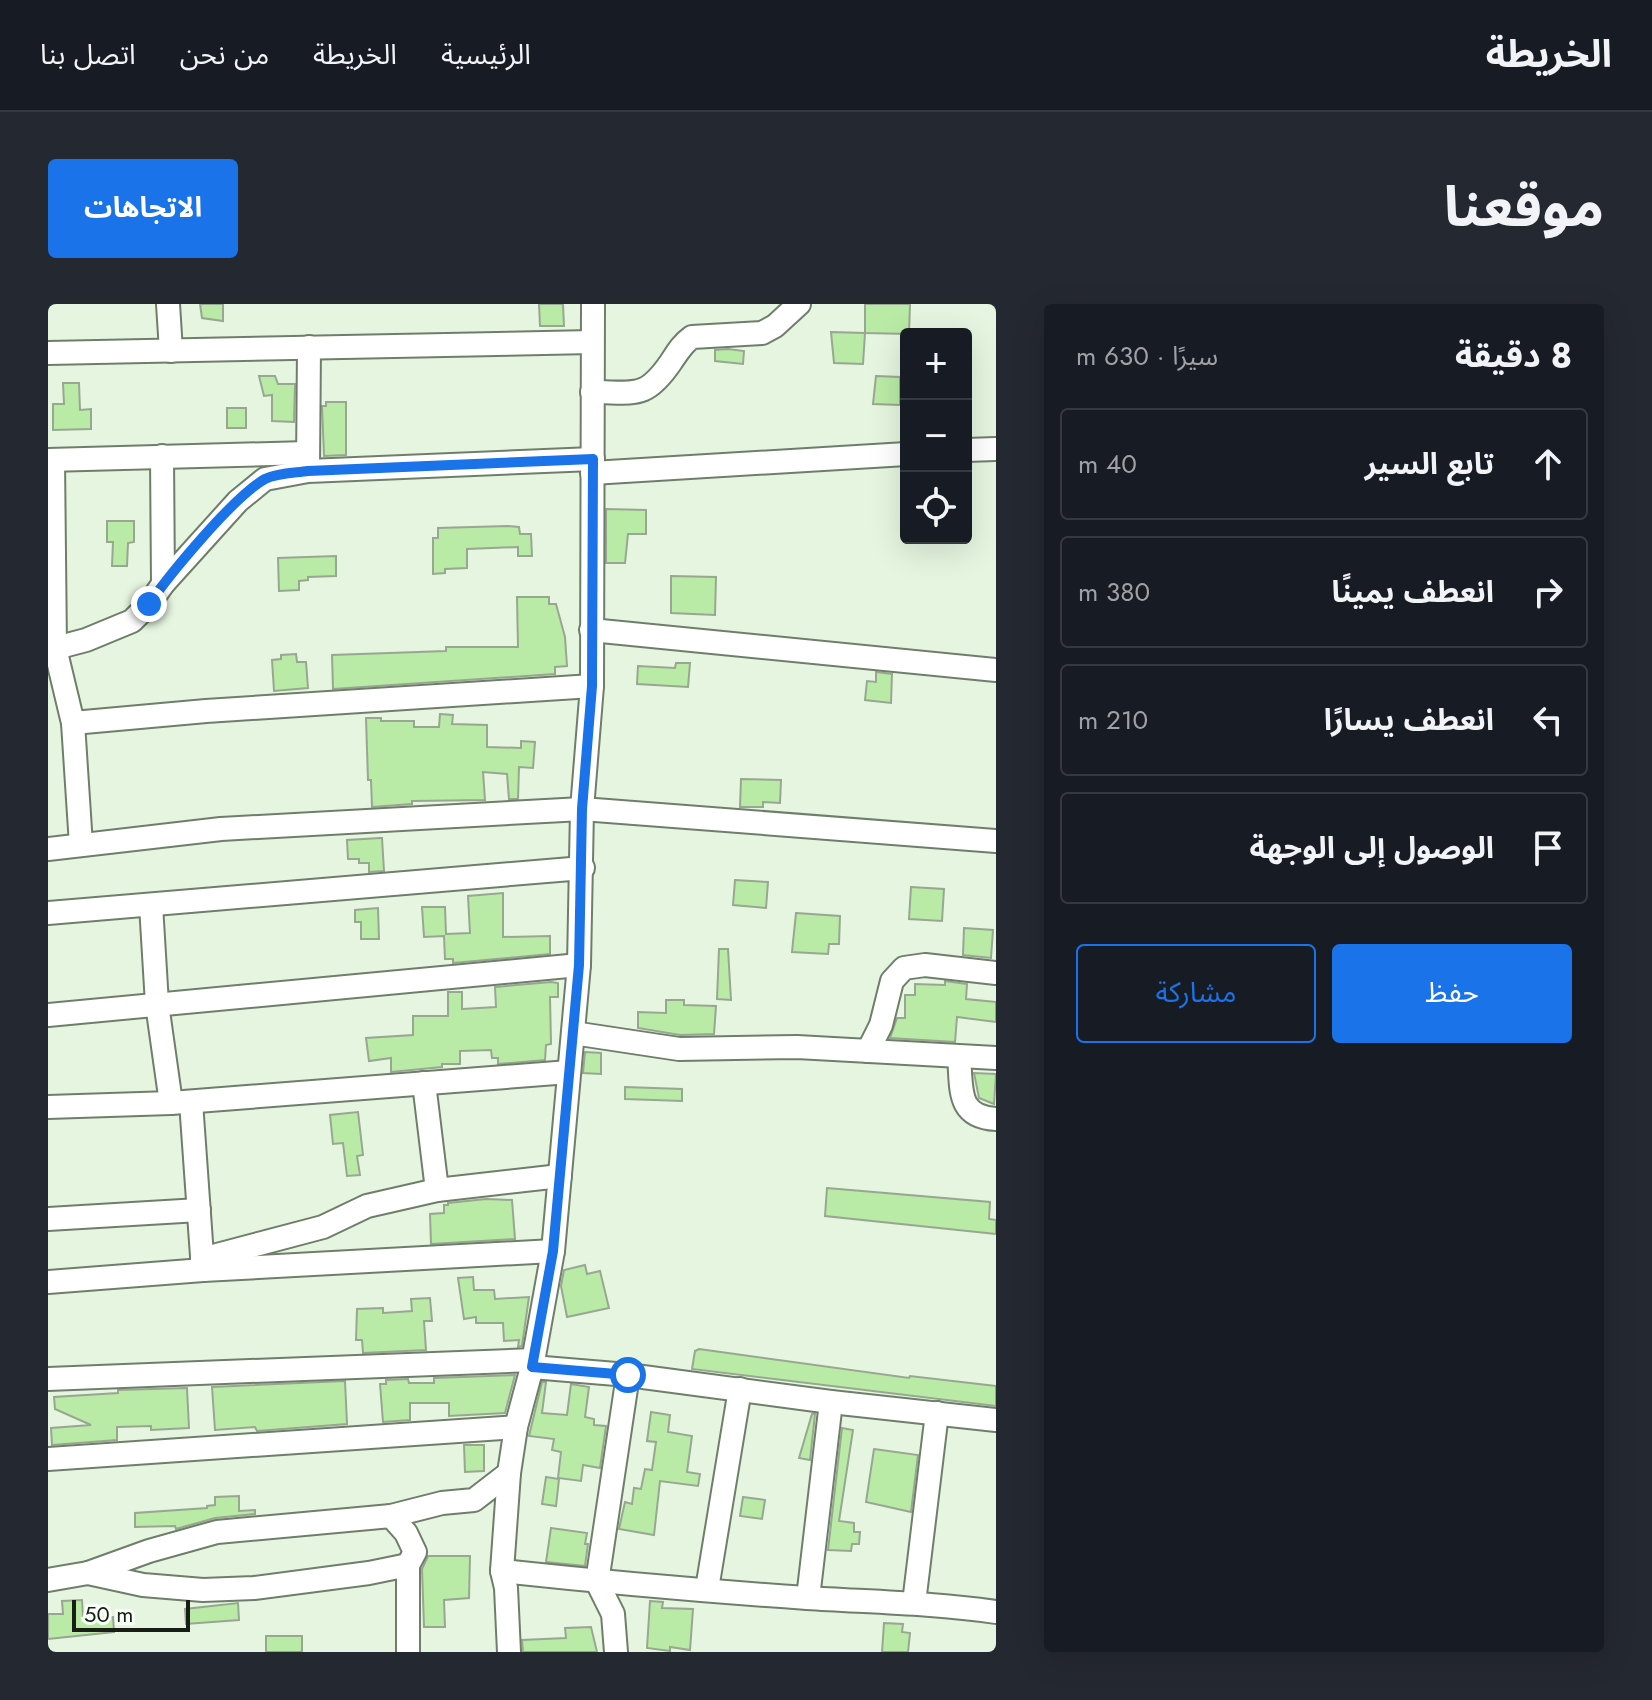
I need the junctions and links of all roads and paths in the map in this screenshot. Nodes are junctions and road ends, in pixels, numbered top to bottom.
1 (168, 304) edge
2 (593, 304) edge
3 (799, 304) edge
4 (592, 342) junction
5 (309, 347) junction
6 (171, 351) junction
7 (48, 353) edge
8 (592, 392) junction
9 (996, 449) edge
10 (972, 450) edge
11 (900, 454) edge
12 (162, 456) junction
13 (50, 460) edge
14 (308, 462) junction
15 (593, 466) junction
16 (163, 584) junction
17 (591, 630) junction
18 (52, 649) edge
19 (996, 670) edge
20 (592, 686) junction
21 (73, 723) junction
22 (582, 809) junction
23 (996, 841) edge
24 (81, 845) junction
25 (48, 849) edge
26 (583, 868) junction
27 (151, 905) junction
28 (48, 913) edge
29 (579, 965) junction
30 (996, 973) edge
31 (157, 1004) junction
32 (48, 1015) edge
33 (573, 1033) junction
34 (868, 1051) junction
35 (959, 1057) junction
36 (996, 1058) edge
37 (569, 1072) junction
38 (424, 1083) junction
39 (181, 1102) junction
40 (48, 1107) edge
41 (996, 1119) edge
42 (560, 1176) junction
43 (437, 1190) junction
44 (199, 1210) junction
45 (48, 1219) edge
46 (553, 1251) junction
47 (203, 1264) junction
48 (48, 1282) edge
49 (533, 1363) junction
50 (628, 1375) junction
51 (48, 1379) edge
52 (740, 1389) junction
53 (831, 1402) junction
54 (937, 1413) junction
55 (996, 1420) edge
56 (516, 1427) junction
57 (48, 1459) edge
58 (509, 1473) junction
59 (391, 1516) junction
60 (408, 1565) junction
61 (502, 1571) junction
62 (88, 1573) junction
63 (48, 1580) edge
64 (597, 1582) junction
65 (707, 1589) junction
66 (808, 1598) junction
67 (914, 1603) junction
68 (996, 1612) edge
69 (408, 1652) edge
70 (509, 1652) edge
71 (616, 1652) edge

1 - 6 street
2 - 4 street
3 - 8 street
4 - 5 street
4 - 8 street
5 - 6 street
5 - 14 street
6 - 7 street
8 - 15 street
9 - 10 street
11 - 15 street
12 - 13 street
12 - 14 street
12 - 16 street
13 - 18 street
14 - 15 street
14 - 16 street
15 - 17 street
16 - 18 street
17 - 19 street
17 - 20 street
18 - 21 street
20 - 21 street
20 - 22 street
21 - 24 street
22 - 23 street
22 - 24 street
22 - 26 street
24 - 25 street
26 - 27 street
26 - 29 street
27 - 28 street
27 - 31 street
29 - 31 street
29 - 33 street
30 - 34 street
31 - 32 street
31 - 39 street
33 - 34 street
33 - 37 street
34 - 35 street
35 - 36 street
35 - 41 street
37 - 38 street
37 - 42 street
38 - 39 street
38 - 43 street
39 - 40 street
39 - 44 street
42 - 43 street
42 - 46 street
43 - 47 street
44 - 45 street
44 - 47 street
46 - 47 street
46 - 49 street
47 - 48 street
49 - 50 street
49 - 51 street
49 - 56 street
50 - 52 street
50 - 64 street
52 - 53 street
52 - 65 street
53 - 54 street
53 - 66 street
54 - 55 street
54 - 67 street
56 - 57 street
56 - 58 street
58 - 59 street
58 - 61 street
59 - 60 street
59 - 62 street
60 - 62 street
60 - 69 street
61 - 64 street
61 - 70 street
62 - 63 street
64 - 65 street
64 - 71 street
65 - 66 street
66 - 67 street
67 - 68 street

